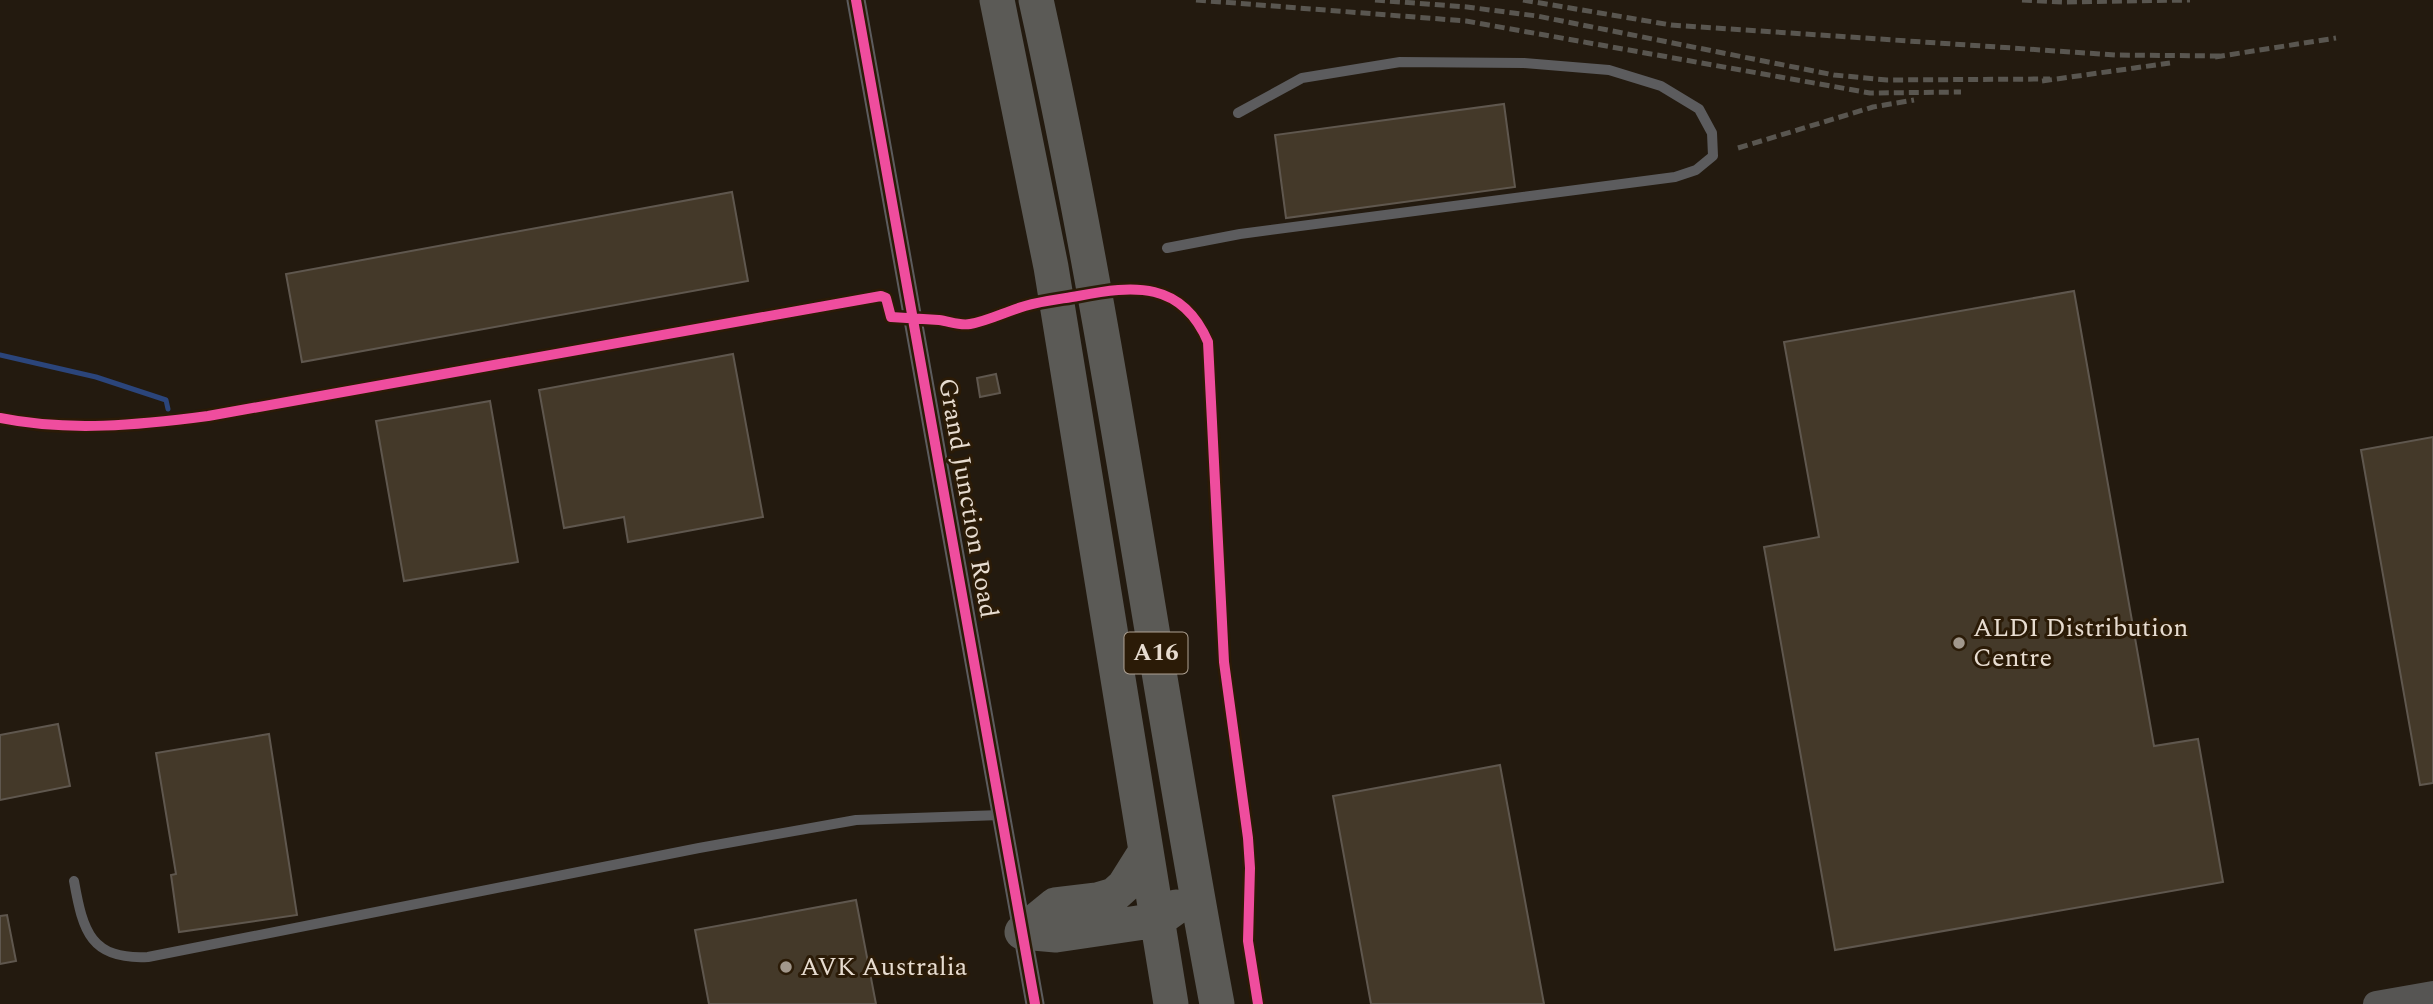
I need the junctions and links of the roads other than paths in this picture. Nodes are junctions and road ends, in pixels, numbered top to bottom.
1 (856, 0) edge
2 (997, 0) edge
3 (1036, 0) edge
4 (1238, 113) dead end
5 (1167, 248) dead end
6 (1001, 815) junction
7 (1146, 851) junction
8 (1193, 873) junction
9 (75, 881) dead end
10 (1158, 920) junction
11 (1022, 932) junction
12 (2433, 994) edge
13 (1035, 1004) edge
14 (1171, 1004) edge
15 (1217, 1004) edge
16 (2376, 1004) edge

1 - 6 street, Grand Junction Road
2 - 7 highway, A16
3 - 8 highway, A16
4 - 5 lane
6 - 9 lane
6 - 11 street, Grand Junction Road
7 - 10 highway, A16
7 - 11 highway
8 - 10 highway
8 - 15 highway, A16
10 - 11 highway
10 - 14 highway, A16
11 - 13 street, Grand Junction Road
12 - 16 street

